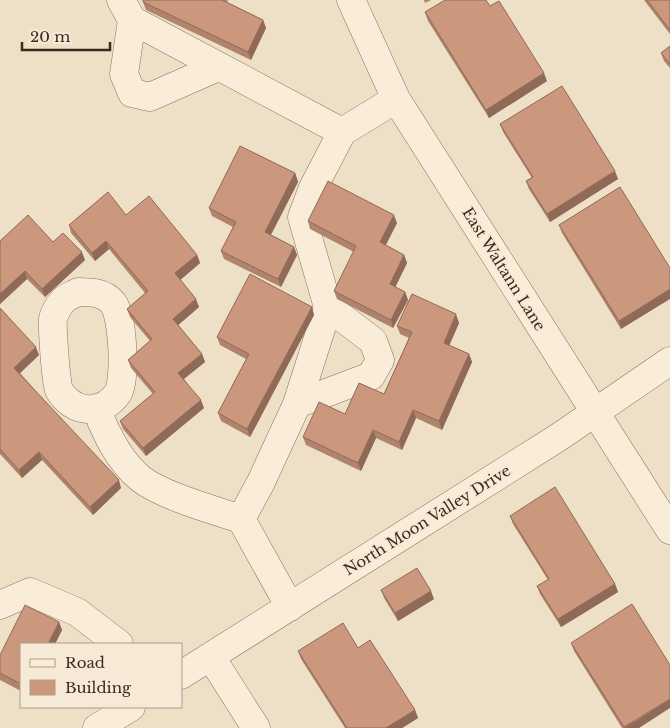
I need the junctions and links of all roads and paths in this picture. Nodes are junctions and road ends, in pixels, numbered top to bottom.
1 (351, 0) edge
2 (126, 10) edge
3 (218, 67) junction
4 (396, 99) junction
5 (342, 132) junction
6 (328, 307) junction
7 (670, 361) edge
8 (297, 404) junction
9 (96, 408) dead end
10 (595, 412) junction
11 (241, 519) junction
12 (670, 530) edge
13 (0, 605) edge
14 (290, 607) junction
15 (118, 643) edge
16 (211, 657) junction
17 (182, 674) edge
18 (129, 708) edge
19 (97, 728) edge
20 (256, 728) edge

1 - 4 street, East Waltann Lane
2 - 3 street
2 - 3 street
3 - 5 street
4 - 5 street
4 - 10 street, East Waltann Lane
5 - 6 street
6 - 8 street
6 - 8 street
7 - 10 street, North Moon Valley Drive
8 - 11 street
9 - 11 street
10 - 12 street, East Waltann Lane
10 - 14 street, North Moon Valley Drive
11 - 14 street
13 - 15 street
14 - 16 street, North Moon Valley Drive
16 - 17 street, North Moon Valley Drive
16 - 20 street
18 - 19 street

